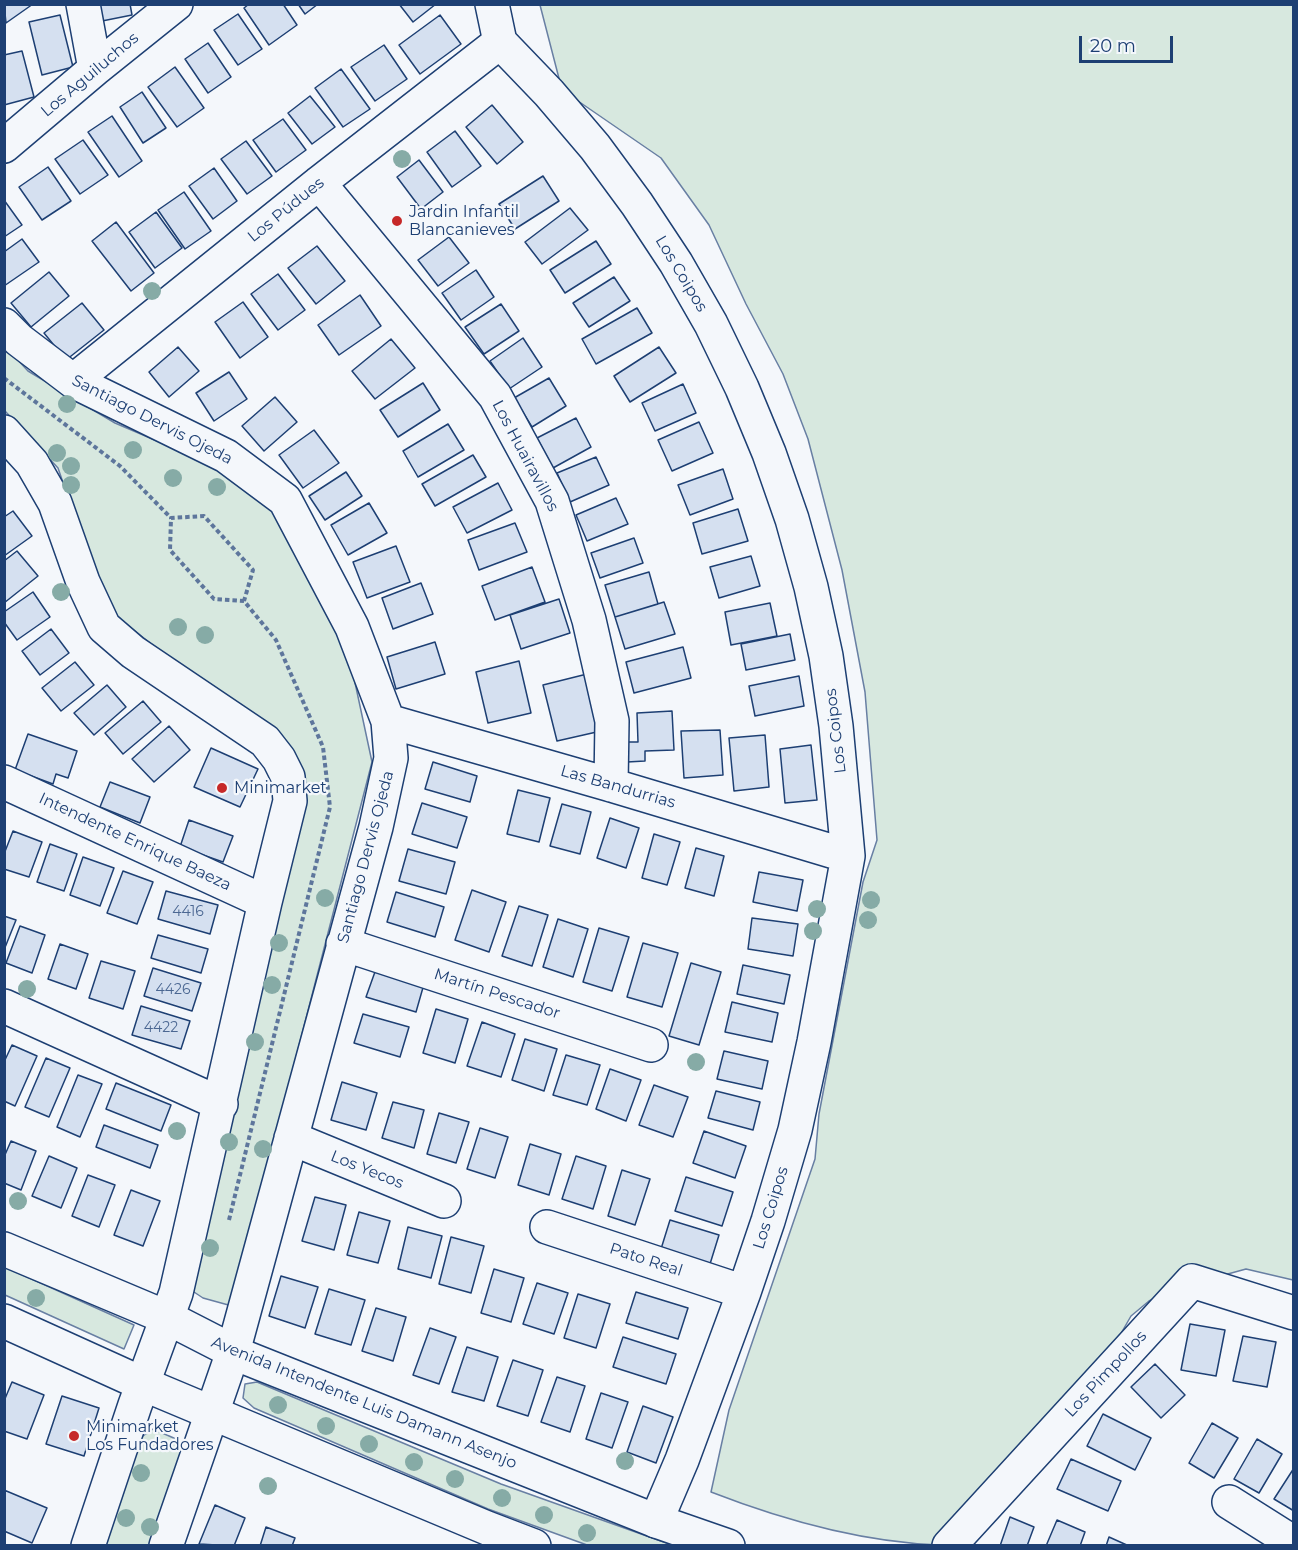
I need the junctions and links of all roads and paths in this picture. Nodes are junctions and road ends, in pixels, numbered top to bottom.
1 (83, 4) edge
2 (177, 4) edge
3 (492, 4) edge
4 (500, 42) junction
5 (95, 69) junction
6 (4, 147) edge
7 (319, 183) junction
8 (4, 325) edge
9 (4, 378) edge
10 (73, 381) junction
11 (4, 432) edge
12 (171, 518) junction
13 (388, 721) junction
14 (4, 782) edge
15 (611, 785) junction
16 (848, 856) junction
17 (265, 902) junction
18 (343, 944) junction
19 (4, 1006) edge
20 (651, 1045) dead end
21 (221, 1104) junction
22 (291, 1138) junction
23 (444, 1201) dead end
24 (547, 1227) dead end
25 (4, 1249) edge
26 (744, 1292) junction
27 (1293, 1313) edge
28 (168, 1318) junction
29 (4, 1321) edge
30 (233, 1352) junction
31 (143, 1384) junction
32 (213, 1412) junction
33 (1229, 1502) dead end
34 (656, 1521) junction
35 (1293, 1543) edge
36 (88, 1545) edge
37 (166, 1545) edge
38 (534, 1545) edge
39 (728, 1545) edge
40 (949, 1545) edge

1 - 5 street
2 - 5 street, Los Aguiluchos
3 - 4 street
4 - 7 street, Los Púdues
4 - 16 street, Los Coipos
5 - 6 street, Los Aguiluchos
7 - 10 street, Los Púdues
7 - 15 street, Los Huairavillos
8 - 10 street, Santiago Dervis Ojeda
9 - 12 path
10 - 13 street, Santiago Dervis Ojeda
11 - 17 street
12 - 12 path
13 - 15 street, Las Bandurrias
13 - 18 street, Santiago Dervis Ojeda
14 - 17 street, Intendente Enrique Baeza
15 - 16 street, Las Bandurrias
16 - 26 street, Los Coipos
17 - 21 street
18 - 20 street, Martín Pescador
18 - 22 street, Santiago Dervis Ojeda
19 - 21 street
21 - 22 path
21 - 28 street
22 - 23 street, Los Yecos
22 - 30 street, Santiago Dervis Ojeda
24 - 26 street, Pato Real
25 - 28 street, Avenida Intendente Luis Damann Asenjo
26 - 34 street, Los Coipos
27 - 40 street, Los Pimpollos
28 - 30 street, Avenida Intendente Luis Damann Asenjo
28 - 31 street
29 - 31 street
30 - 32 street, Santiago Dervis Ojeda
30 - 34 street, Avenida Intendente Luis Damann Asenjo
31 - 32 street
31 - 36 street
32 - 37 street, Santiago Dervis Ojeda
32 - 38 street
33 - 35 street
34 - 39 street, Avenida Intendente Luis Damann Asenjo

